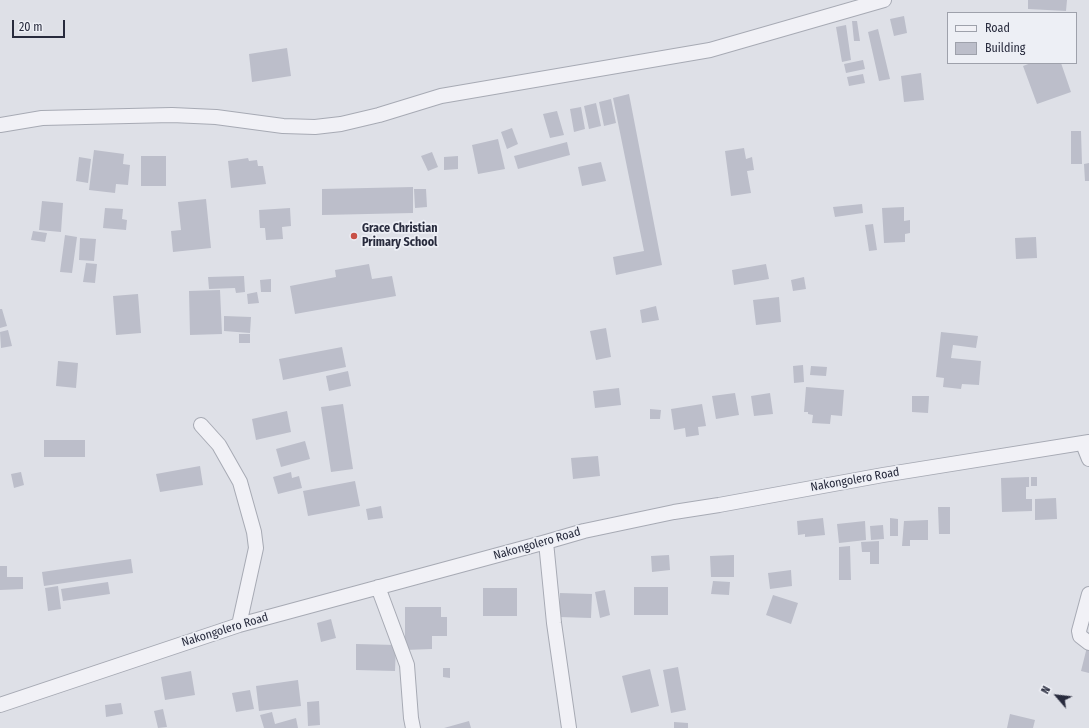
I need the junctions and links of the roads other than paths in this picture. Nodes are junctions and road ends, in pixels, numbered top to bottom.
1 (884, 0) edge
2 (0, 125) edge
3 (201, 425) dead end
4 (1086, 443) edge
5 (1089, 459) edge
6 (546, 542) junction
7 (378, 587) junction
8 (1089, 594) edge
9 (239, 625) junction
10 (1089, 643) edge
11 (0, 705) edge
12 (413, 728) edge
13 (569, 728) edge

1 - 2 street
3 - 9 street
4 - 5 street
4 - 6 street, Nakongolero Road
6 - 7 street, Nakongolero Road
6 - 13 street
7 - 9 street, Nakongolero Road
7 - 12 street
8 - 10 street
9 - 11 street, Nakongolero Road

